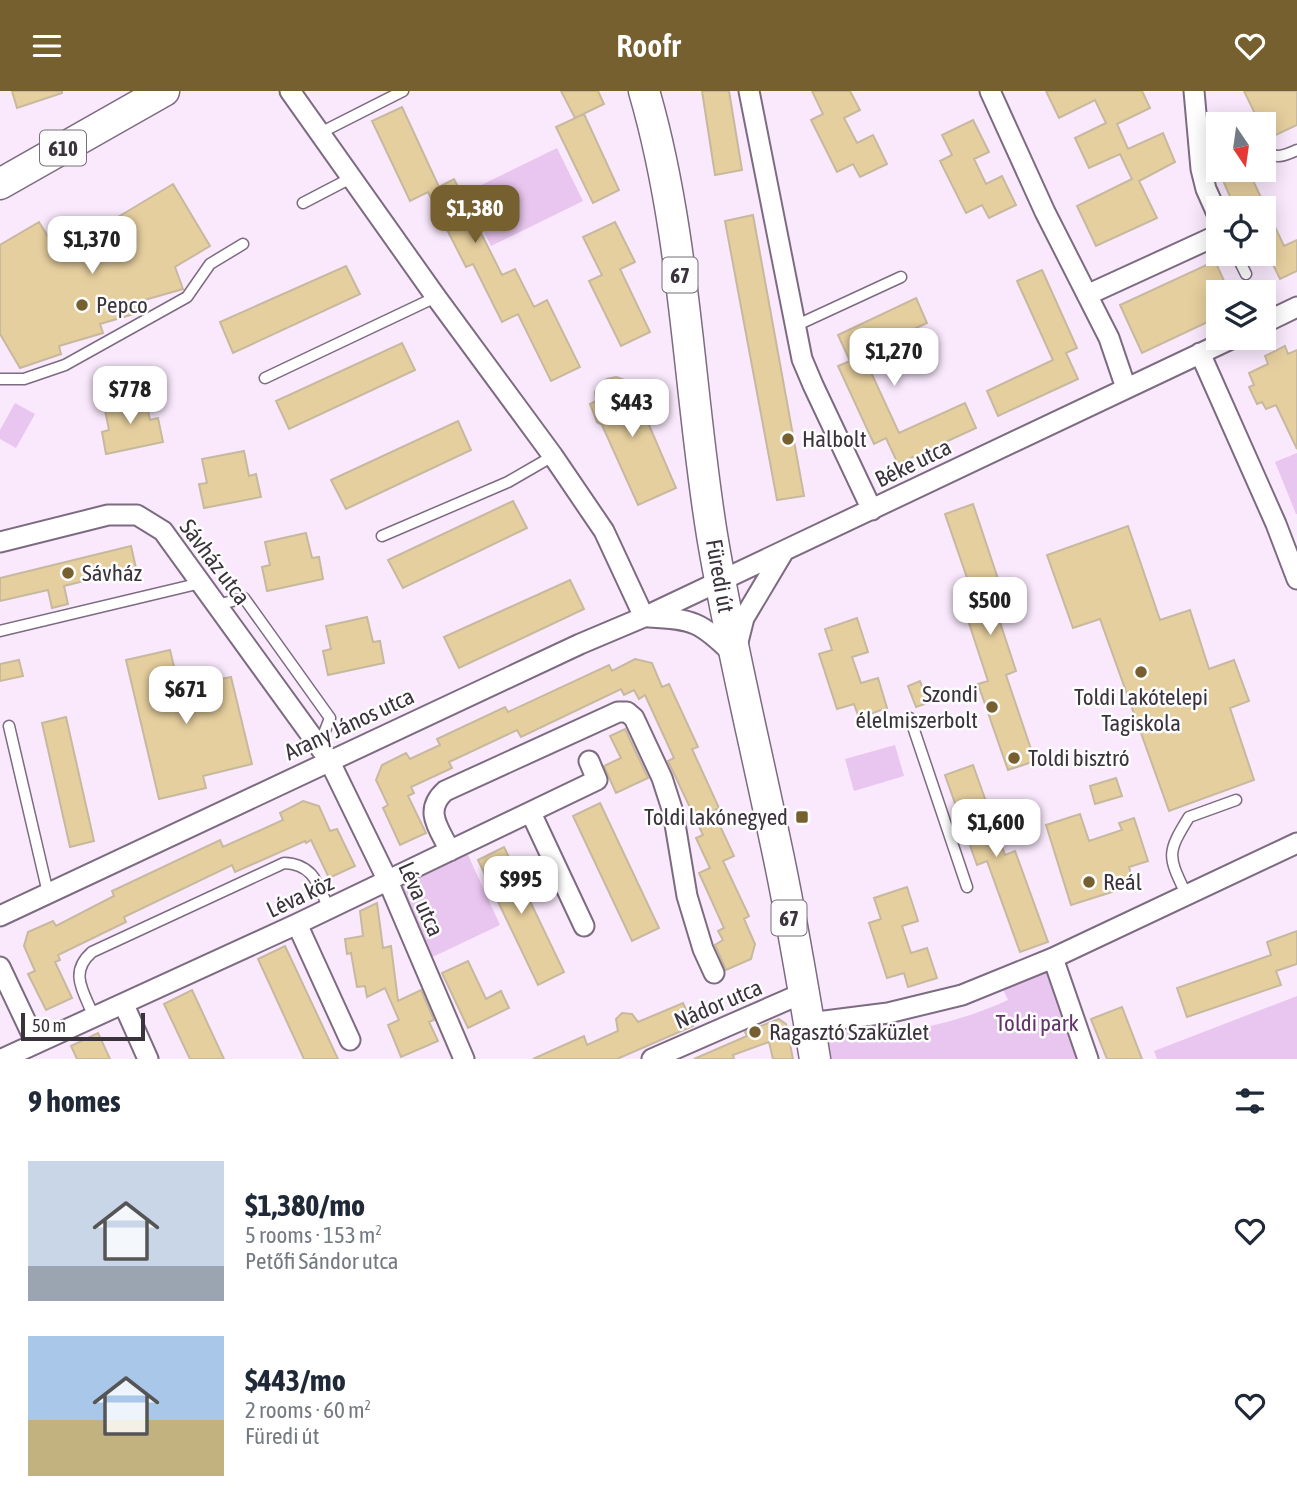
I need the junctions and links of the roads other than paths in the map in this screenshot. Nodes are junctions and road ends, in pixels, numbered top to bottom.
1 (163, 91) edge
2 (290, 91) edge
3 (403, 91) edge
4 (644, 91) edge
5 (749, 91) edge
6 (990, 91) edge
7 (1194, 91) edge
8 (320, 132) junction
9 (1206, 135) edge
10 (1199, 137) junction
11 (1297, 150) edge
12 (1276, 157) edge
13 (351, 178) junction
14 (0, 184) edge
15 (1209, 196) edge
16 (303, 203) dead end
17 (1206, 240) edge
18 (243, 244) dead end
19 (1242, 266) edge
20 (1246, 274) dead end
21 (901, 277) dead end
22 (1087, 295) junction
23 (436, 297) junction
24 (1297, 307) edge
25 (1276, 317) edge
26 (794, 327) junction
27 (1207, 350) edge
28 (1200, 353) junction
29 (265, 378) dead end
30 (0, 379) edge
31 (1126, 388) junction
32 (553, 456) junction
33 (872, 510) junction
34 (382, 536) dead end
35 (0, 542) edge
36 (785, 551) junction
37 (1297, 577) edge
38 (720, 581) junction
39 (201, 583) junction
40 (645, 617) junction
41 (0, 631) edge
42 (734, 656) junction
43 (910, 718) dead end
44 (9, 726) dead end
45 (324, 753) junction
46 (589, 761) dead end
47 (1236, 800) dead end
48 (531, 813) junction
49 (1297, 843) edge
50 (450, 851) junction
51 (388, 881) junction
52 (967, 887) dead end
53 (48, 893) junction
54 (1186, 894) junction
55 (329, 909) junction
56 (0, 916) edge
57 (297, 924) junction
58 (584, 926) dead end
59 (1053, 958) junction
60 (0, 967) edge
61 (714, 973) dead end
62 (803, 993) junction
63 (124, 1005) junction
64 (94, 1018) junction
65 (809, 1023) junction
66 (350, 1040) dead end
67 (36, 1043) junction
68 (2, 1059) edge
69 (148, 1059) edge
70 (464, 1059) edge
71 (652, 1059) edge
72 (815, 1059) edge
73 (1088, 1059) edge

1 - 14 main road, 610
2 - 8 street
3 - 8 lane
4 - 38 main road, Füredi út / 67
5 - 26 street
6 - 22 street
7 - 10 street
8 - 13 street
9 - 10 lane
10 - 15 street
11 - 12 lane
13 - 16 lane
13 - 23 street
17 - 22 street
18 - 30 lane
19 - 20 lane
21 - 26 lane
22 - 31 street
23 - 29 lane
23 - 32 street
24 - 25 street
26 - 33 street
27 - 28 street, Béke utca
28 - 31 street, Béke utca
28 - 37 street
31 - 33 street, Béke utca
32 - 34 lane
32 - 40 street
33 - 36 street, Béke utca
35 - 39 street, Sávház utca
36 - 38 street, Béke utca
36 - 42 street
38 - 40 street, Arany János utca
38 - 42 main road, Füredi út / 67
39 - 41 lane
39 - 45 street, Sávház utca
40 - 42 street
40 - 45 street, Arany János utca
42 - 62 main road, Füredi út / 67
43 - 52 lane
44 - 53 lane
45 - 51 street, Léva utca
45 - 53 street, Arany János utca
46 - 48 street, Léva köz
47 - 54 lane
48 - 50 street, Léva köz
48 - 58 street
49 - 54 street
50 - 51 street, Léva köz
50 - 61 street
51 - 55 street, Léva köz
51 - 70 street, Léva utca
53 - 56 street, Arany János utca
54 - 59 street
55 - 57 street, Léva köz
55 - 64 lane
57 - 63 street, Léva köz
57 - 66 street
59 - 65 street
59 - 73 street
60 - 67 street
62 - 65 main road, Füredi út / 67
62 - 71 street, Nádor utca
63 - 64 street, Léva köz
63 - 69 street
64 - 67 street, Léva köz
65 - 72 main road, Füredi út / 67
67 - 68 street, Léva köz

